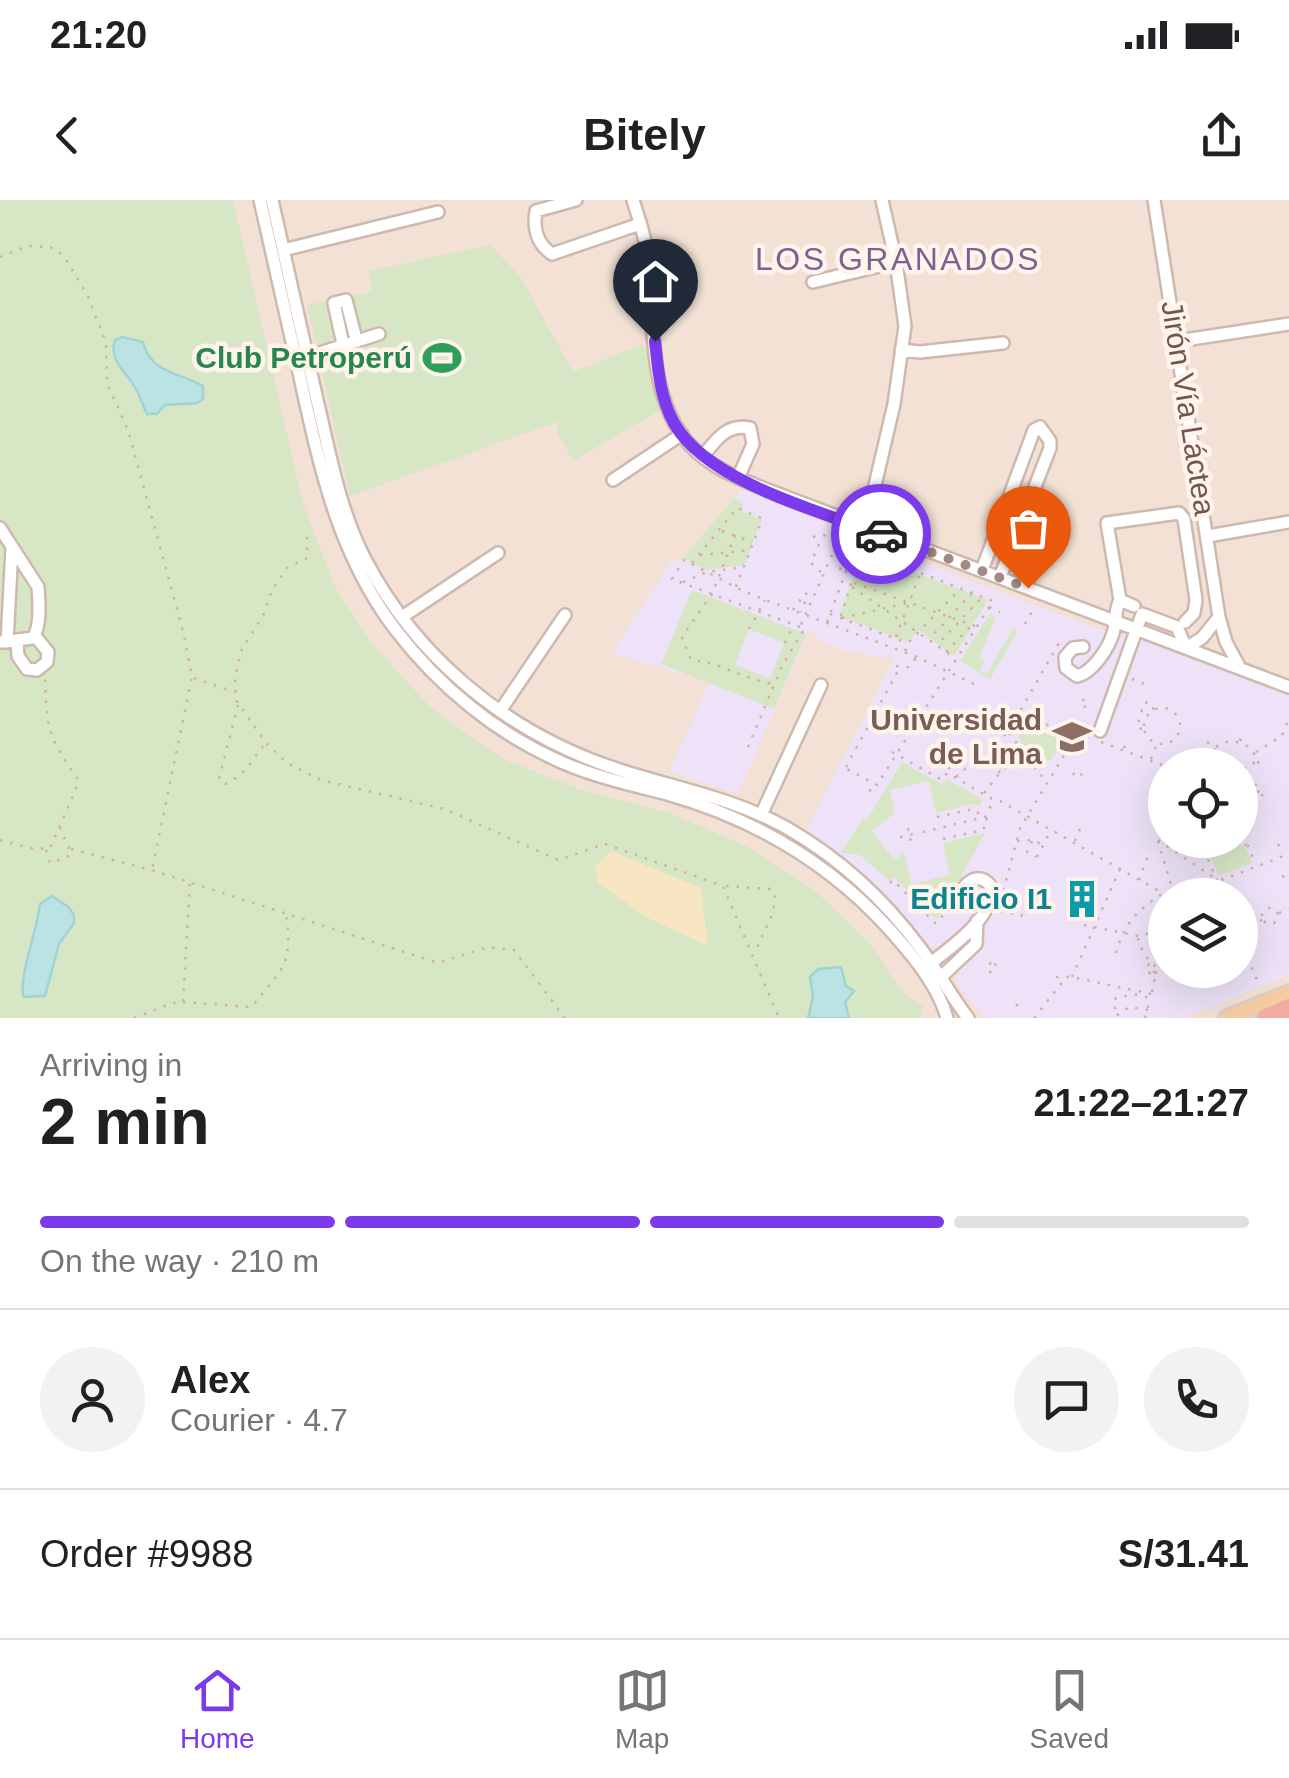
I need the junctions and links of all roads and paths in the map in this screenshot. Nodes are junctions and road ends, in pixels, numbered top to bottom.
1 (260, 200) edge
2 (272, 200) edge
3 (576, 200) edge
4 (633, 200) edge
5 (882, 200) edge
6 (1154, 200) edge
7 (438, 212) dead end
8 (640, 224) junction
9 (283, 250) junction
10 (0, 257) edge
11 (896, 262) junction
12 (813, 282) dead end
13 (1289, 324) edge
14 (379, 334) dead end
15 (356, 339) junction
16 (1178, 341) junction
17 (343, 344) junction
18 (1002, 344) dead end
19 (901, 350) junction
20 (307, 357) junction
21 (682, 434) junction
22 (702, 456) junction
23 (738, 478) junction
24 (613, 480) dead end
25 (1206, 522) junction
26 (1289, 522) edge
27 (1185, 525) junction
28 (0, 528) edge
29 (865, 528) junction
30 (720, 530) junction
31 (822, 535) junction
32 (735, 536) junction
33 (1208, 536) junction
34 (307, 537) dead end
35 (813, 537) dead end
36 (754, 542) junction
37 (843, 546) junction
38 (12, 548) junction
39 (855, 548) junction
40 (751, 550) junction
41 (861, 550) junction
42 (728, 552) junction
43 (498, 553) dead end
44 (698, 555) junction
45 (692, 564) junction
46 (744, 567) junction
47 (721, 570) junction
48 (982, 570) junction
49 (707, 572) junction
50 (824, 572) junction
51 (920, 572) junction
52 (838, 575) junction
53 (1000, 577) junction
54 (718, 578) junction
55 (843, 578) junction
56 (682, 582) junction
57 (852, 584) junction
58 (736, 588) junction
59 (961, 588) junction
60 (972, 592) junction
61 (712, 594) junction
62 (983, 596) junction
63 (766, 600) junction
64 (1120, 600) junction
65 (909, 603) junction
66 (1134, 606) dead end
67 (989, 607) junction
68 (883, 608) junction
69 (793, 610) junction
70 (1033, 610) dead end
71 (760, 612) junction
72 (1000, 612) dead end
73 (937, 613) junction
74 (802, 614) junction
75 (830, 614) junction
76 (565, 615) dead end
77 (402, 617) junction
78 (949, 617) junction
79 (1219, 617) junction
80 (841, 618) junction
81 (960, 621) junction
82 (1114, 621) junction
83 (902, 622) junction
84 (1185, 622) dead end
85 (827, 623) junction
86 (857, 624) junction
87 (1025, 624) dead end
88 (794, 625) junction
89 (974, 626) junction
90 (800, 627) junction
91 (749, 629) dead end
92 (1137, 629) junction
93 (877, 631) junction
94 (918, 633) junction
95 (854, 634) junction
96 (35, 636) junction
97 (895, 638) junction
98 (874, 641) junction
99 (1056, 641) dead end
100 (8, 642) edge
101 (784, 643) dead end
102 (908, 643) junction
103 (1083, 646) dead end
104 (1186, 648) junction
105 (905, 652) junction
106 (946, 652) junction
107 (917, 656) junction
108 (956, 659) junction
109 (40, 668) junction
110 (1240, 668) junction
111 (948, 670) junction
112 (192, 677) junction
113 (1130, 678) dead end
114 (974, 684) dead end
115 (1145, 684) dead end
116 (774, 685) junction
117 (821, 685) dead end
118 (1289, 687) edge
119 (236, 692) junction
120 (1171, 702) dead end
121 (1090, 703) dead end
122 (239, 704) junction
123 (1169, 709) junction
124 (1154, 710) junction
125 (500, 711) junction
126 (1092, 711) dead end
127 (1006, 712) dead end
128 (1017, 716) junction
129 (1289, 719) edge
130 (1144, 730) junction
131 (1100, 731) dead end
132 (1180, 731) junction
133 (1008, 732) junction
134 (1243, 732) dead end
135 (1078, 734) junction
136 (1188, 734) dead end
137 (1282, 736) junction
138 (1128, 739) dead end
139 (1207, 742) dead end
140 (1239, 742) junction
141 (266, 743) junction
142 (1283, 743) dead end
143 (1157, 744) junction
144 (1111, 745) junction
145 (1216, 746) joint
146 (748, 747) dead end
147 (1156, 748) edge
148 (1247, 748) edge
149 (1124, 749) junction
150 (1109, 751) dead end
151 (1258, 751) edge
152 (894, 753) junction
153 (1025, 754) junction
154 (980, 756) junction
155 (1148, 759) edge
156 (944, 761) dead end
157 (1258, 763) edge
158 (989, 766) dead end
159 (1267, 766) dead end
160 (1002, 771) junction
161 (946, 773) junction
162 (954, 778) junction
163 (1078, 778) dead end
164 (1086, 778) dead end
165 (1048, 784) junction
166 (877, 785) junction
167 (869, 791) dead end
168 (984, 794) junction
169 (994, 800) junction
170 (761, 815) junction
171 (1028, 816) junction
172 (937, 817) dead end
173 (986, 817) junction
174 (1082, 824) dead end
175 (60, 827) junction
176 (908, 828) dead end
177 (1052, 830) junction
178 (910, 835) junction
179 (900, 837) dead end
180 (942, 839) dead end
181 (0, 840) edge
182 (1033, 840) junction
183 (1041, 840) dead end
184 (1017, 841) junction
185 (911, 842) dead end
186 (1074, 843) junction
187 (1278, 844) dead end
188 (71, 849) junction
189 (46, 850) junction
190 (1014, 852) junction
191 (1027, 852) junction
192 (1282, 854) junction
193 (1289, 854) edge
194 (1148, 855) edge
195 (1101, 858) junction
196 (1253, 858) edge
197 (1256, 866) junction
198 (1096, 868) dead end
199 (1120, 869) junction
200 (152, 870) junction
201 (1289, 874) edge
202 (1282, 877) dead end
203 (1169, 878) edge
204 (1214, 878) edge
205 (1223, 878) edge
206 (1139, 880) junction
207 (190, 883) junction
208 (890, 883) dead end
209 (1148, 885) edge
210 (724, 886) junction
211 (965, 886) dead end
212 (1148, 903) edge
213 (948, 906) dead end
214 (1289, 909) edge
215 (286, 912) junction
216 (1278, 914) junction
217 (1024, 916) dead end
218 (1263, 919) junction
219 (978, 921) junction
220 (1258, 921) edge
221 (1084, 925) dead end
222 (1094, 928) junction
223 (1121, 932) junction
224 (1148, 934) edge
225 (1138, 936) junction
226 (1116, 953) dead end
227 (755, 956) junction
228 (1148, 961) edge
229 (997, 962) joint
230 (931, 963) junction
231 (1056, 977) dead end
232 (1072, 977) junction
233 (940, 978) junction
234 (1065, 979) junction
235 (1153, 988) edge
236 (1289, 993) edge
237 (1151, 996) junction
238 (1023, 998) dead end
239 (183, 1002) junction
240 (1016, 1006) dead end
241 (1289, 1008) edge
242 (1148, 1010) junction
243 (134, 1018) edge
244 (565, 1018) edge
245 (778, 1018) edge
246 (948, 1018) edge
247 (968, 1018) edge
248 (1034, 1018) edge
249 (1146, 1018) edge
250 (1227, 1018) edge
251 (1266, 1018) edge

1 - 246 street
2 - 9 street
3 - 8 street
4 - 8 street
5 - 11 street
6 - 16 street, Jirón Vía Láctea
7 - 9 street
8 - 21 street
9 - 20 street
10 - 112 path
11 - 12 street
11 - 19 street
13 - 16 street
14 - 15 street
15 - 17 street
15 - 17 street
16 - 25 street, Jirón Vía Láctea
17 - 20 street
18 - 19 street
19 - 29 street
20 - 77 street
21 - 22 street
21 - 24 street
22 - 23 street
22 - 23 street
23 - 29 street
25 - 27 street
25 - 33 street, Jirón Vía Láctea
26 - 33 street
27 - 64 street
27 - 84 street
28 - 38 street
29 - 48 street
30 - 32 path
30 - 36 path
30 - 44 path
31 - 35 path
31 - 37 path
31 - 50 path
32 - 36 path
32 - 42 path
33 - 79 street, Jirón Vía Láctea
34 - 119 path
36 - 40 path
37 - 39 path
37 - 50 path
37 - 52 path
38 - 96 street
38 - 100 street
39 - 41 path
39 - 55 path
40 - 42 path
40 - 46 path
41 - 51 path
41 - 57 path
42 - 44 path
42 - 47 path
43 - 77 street
44 - 45 path
45 - 49 path
45 - 56 path
46 - 47 path
46 - 58 path
47 - 49 path
47 - 54 path
48 - 53 street
48 - 53 street
49 - 54 path
49 - 56 path
50 - 52 path
50 - 74 path
51 - 59 path
51 - 65 path
52 - 55 path
53 - 82 street
54 - 58 path
54 - 61 path
55 - 57 path
55 - 75 path
56 - 61 path
57 - 65 path
57 - 68 path
57 - 80 path
58 - 63 path
59 - 60 path
59 - 73 path
60 - 62 path
60 - 78 path
61 - 71 path
61 - 116 path
62 - 67 path
62 - 81 path
63 - 69 path
63 - 71 path
64 - 66 street
64 - 82 street
65 - 68 path
65 - 73 path
65 - 83 path
67 - 72 path
67 - 89 path
68 - 80 path
68 - 83 path
69 - 74 path
69 - 74 path
70 - 87 path
71 - 88 path
71 - 91 path
73 - 78 path
73 - 94 path
74 - 85 path
74 - 90 path
75 - 80 path
75 - 85 path
76 - 125 street
77 - 125 street
78 - 81 path
78 - 81 path
79 - 104 street
79 - 110 street, Jirón Vía Láctea
80 - 86 path
81 - 89 path
82 - 92 street
82 - 103 street
83 - 94 path
83 - 97 path
85 - 95 path
86 - 93 path
86 - 95 path
88 - 90 path
88 - 101 path
89 - 106 path
89 - 108 path
90 - 116 path
92 - 104 street
92 - 131 street
93 - 97 path
93 - 98 path
94 - 102 path
94 - 106 path
95 - 98 path
96 - 100 street
96 - 109 street
97 - 102 path
98 - 105 path
99 - 128 path
100 - 109 street
102 - 105 path
104 - 110 street
105 - 107 path
106 - 108 path
107 - 111 path
107 - 166 path
108 - 111 path
109 - 175 path
110 - 118 street
111 - 114 path
111 - 152 path
112 - 119 path
112 - 200 path
113 - 115 path
116 - 146 path
117 - 170 street
119 - 122 path
120 - 123 path
121 - 126 path
122 - 141 path
122 - 141 path
123 - 124 path
123 - 132 path
124 - 130 path
124 - 130 path
125 - 170 street
127 - 128 path
128 - 133 path
128 - 135 path
129 - 137 path
130 - 143 path
132 - 136 path
132 - 143 path
133 - 153 path
133 - 154 path
134 - 140 path
135 - 144 path
135 - 165 path
137 - 142 path
137 - 151 path
138 - 149 path
139 - 145 path
140 - 145 path
140 - 148 path
141 - 210 path
143 - 147 path
144 - 149 path
144 - 150 path
149 - 155 path
152 - 161 path
152 - 166 path
153 - 160 path
153 - 165 path
154 - 160 path
154 - 162 path
156 - 161 path
157 - 159 path
158 - 160 path
160 - 168 path
161 - 162 path
162 - 168 path
163 - 164 path
165 - 171 path
166 - 167 path
168 - 169 path
169 - 171 path
169 - 173 path
170 - 230 street
171 - 177 path
171 - 184 path
172 - 173 path
173 - 178 path
173 - 180 path
174 - 186 path
175 - 188 path
175 - 189 path
176 - 178 path
177 - 186 path
177 - 191 path
178 - 179 path
178 - 185 path
181 - 189 path
182 - 183 path
182 - 184 path
182 - 191 path
184 - 190 path
186 - 195 path
187 - 192 path
188 - 189 path
188 - 200 path
190 - 191 path
190 - 217 path
192 - 193 path
192 - 197 path
194 - 206 path
195 - 198 path
195 - 199 path
196 - 197 path
197 - 205 path
199 - 206 path
199 - 222 path
200 - 207 path
201 - 202 path
203 - 204 path
206 - 209 path
207 - 215 path
207 - 239 path
208 - 213 path
210 - 227 path
210 - 227 path
211 - 219 street
212 - 223 path
214 - 216 path
215 - 239 path
215 - 244 path
216 - 218 path
216 - 218 path
218 - 220 path
219 - 230 street
219 - 233 street
221 - 222 path
222 - 223 path
222 - 232 path
223 - 225 path
223 - 226 path
224 - 225 path
225 - 228 path
227 - 245 path
229 - 229 path
230 - 233 street
231 - 234 path
232 - 234 path
232 - 237 path
233 - 247 street
234 - 248 path
235 - 237 path
236 - 250 main road
237 - 242 path
237 - 242 path
238 - 240 path
239 - 243 path
241 - 251 highway
242 - 249 path

